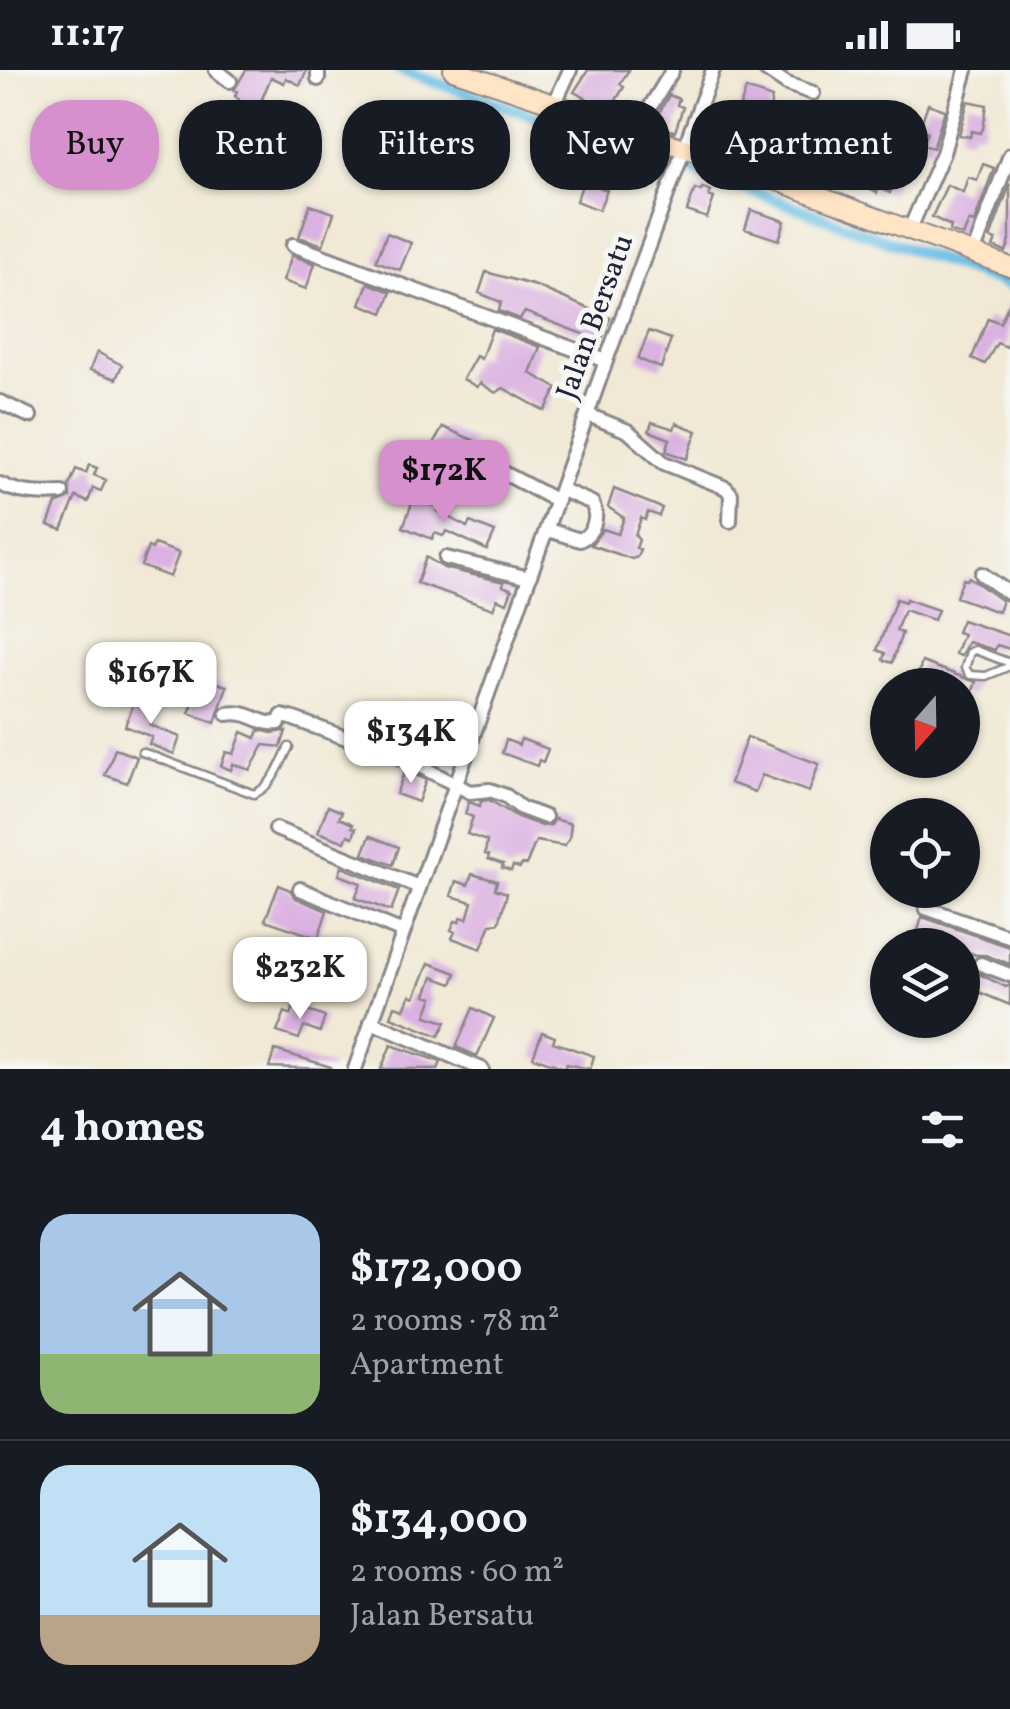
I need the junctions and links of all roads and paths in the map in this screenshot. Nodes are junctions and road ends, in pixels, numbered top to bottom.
1 (216, 70) edge
2 (570, 70) edge
3 (713, 70) edge
4 (766, 70) edge
5 (966, 70) edge
6 (672, 71) edge
7 (464, 72) edge
8 (230, 81) dead end
9 (813, 93) dead end
10 (540, 100) edge
11 (556, 100) edge
12 (654, 100) edge
13 (670, 147) edge
14 (682, 152) junction
15 (1010, 155) edge
16 (910, 231) junction
17 (293, 245) dead end
18 (973, 254) junction
19 (1010, 267) edge
20 (606, 360) junction
21 (0, 402) edge
22 (588, 415) junction
23 (30, 416) dead end
24 (472, 456) dead end
25 (0, 484) edge
26 (62, 493) dead end
27 (560, 496) junction
28 (730, 521) dead end
29 (548, 530) junction
30 (446, 558) dead end
31 (982, 574) dead end
32 (529, 578) junction
33 (1010, 594) edge
34 (1010, 665) edge
35 (227, 714) dead end
36 (288, 747) dead end
37 (142, 752) dead end
38 (456, 783) junction
39 (544, 817) dead end
40 (276, 828) dead end
41 (419, 887) junction
42 (300, 889) dead end
43 (926, 908) dead end
44 (402, 932) junction
45 (1010, 937) edge
46 (981, 964) dead end
47 (1010, 975) edge
48 (371, 1022) junction
49 (355, 1069) edge
50 (482, 1069) edge

1 - 8 street
2 - 11 street
3 - 14 street, Jalan Bersatu
4 - 9 street
5 - 16 street
6 - 12 street
7 - 10 street
13 - 14 street
14 - 16 street
14 - 20 street, Jalan Bersatu
15 - 18 street
16 - 18 street
17 - 20 street
18 - 19 street
20 - 22 street, Jalan Bersatu
21 - 23 street
22 - 27 street, Jalan Bersatu
22 - 28 street
24 - 27 street
25 - 26 street
27 - 29 street, Jalan Bersatu
27 - 29 street
29 - 32 street, Jalan Bersatu
30 - 32 street
31 - 33 street
32 - 38 street, Jalan Bersatu
34 - 34 lane
35 - 38 street
36 - 37 lane
38 - 39 street
38 - 41 street, Jalan Bersatu
40 - 41 street
41 - 44 street, Jalan Bersatu
42 - 44 street
43 - 45 street
44 - 48 street, Jalan Bersatu
46 - 47 street
48 - 49 street, Jalan Bersatu
48 - 50 street

